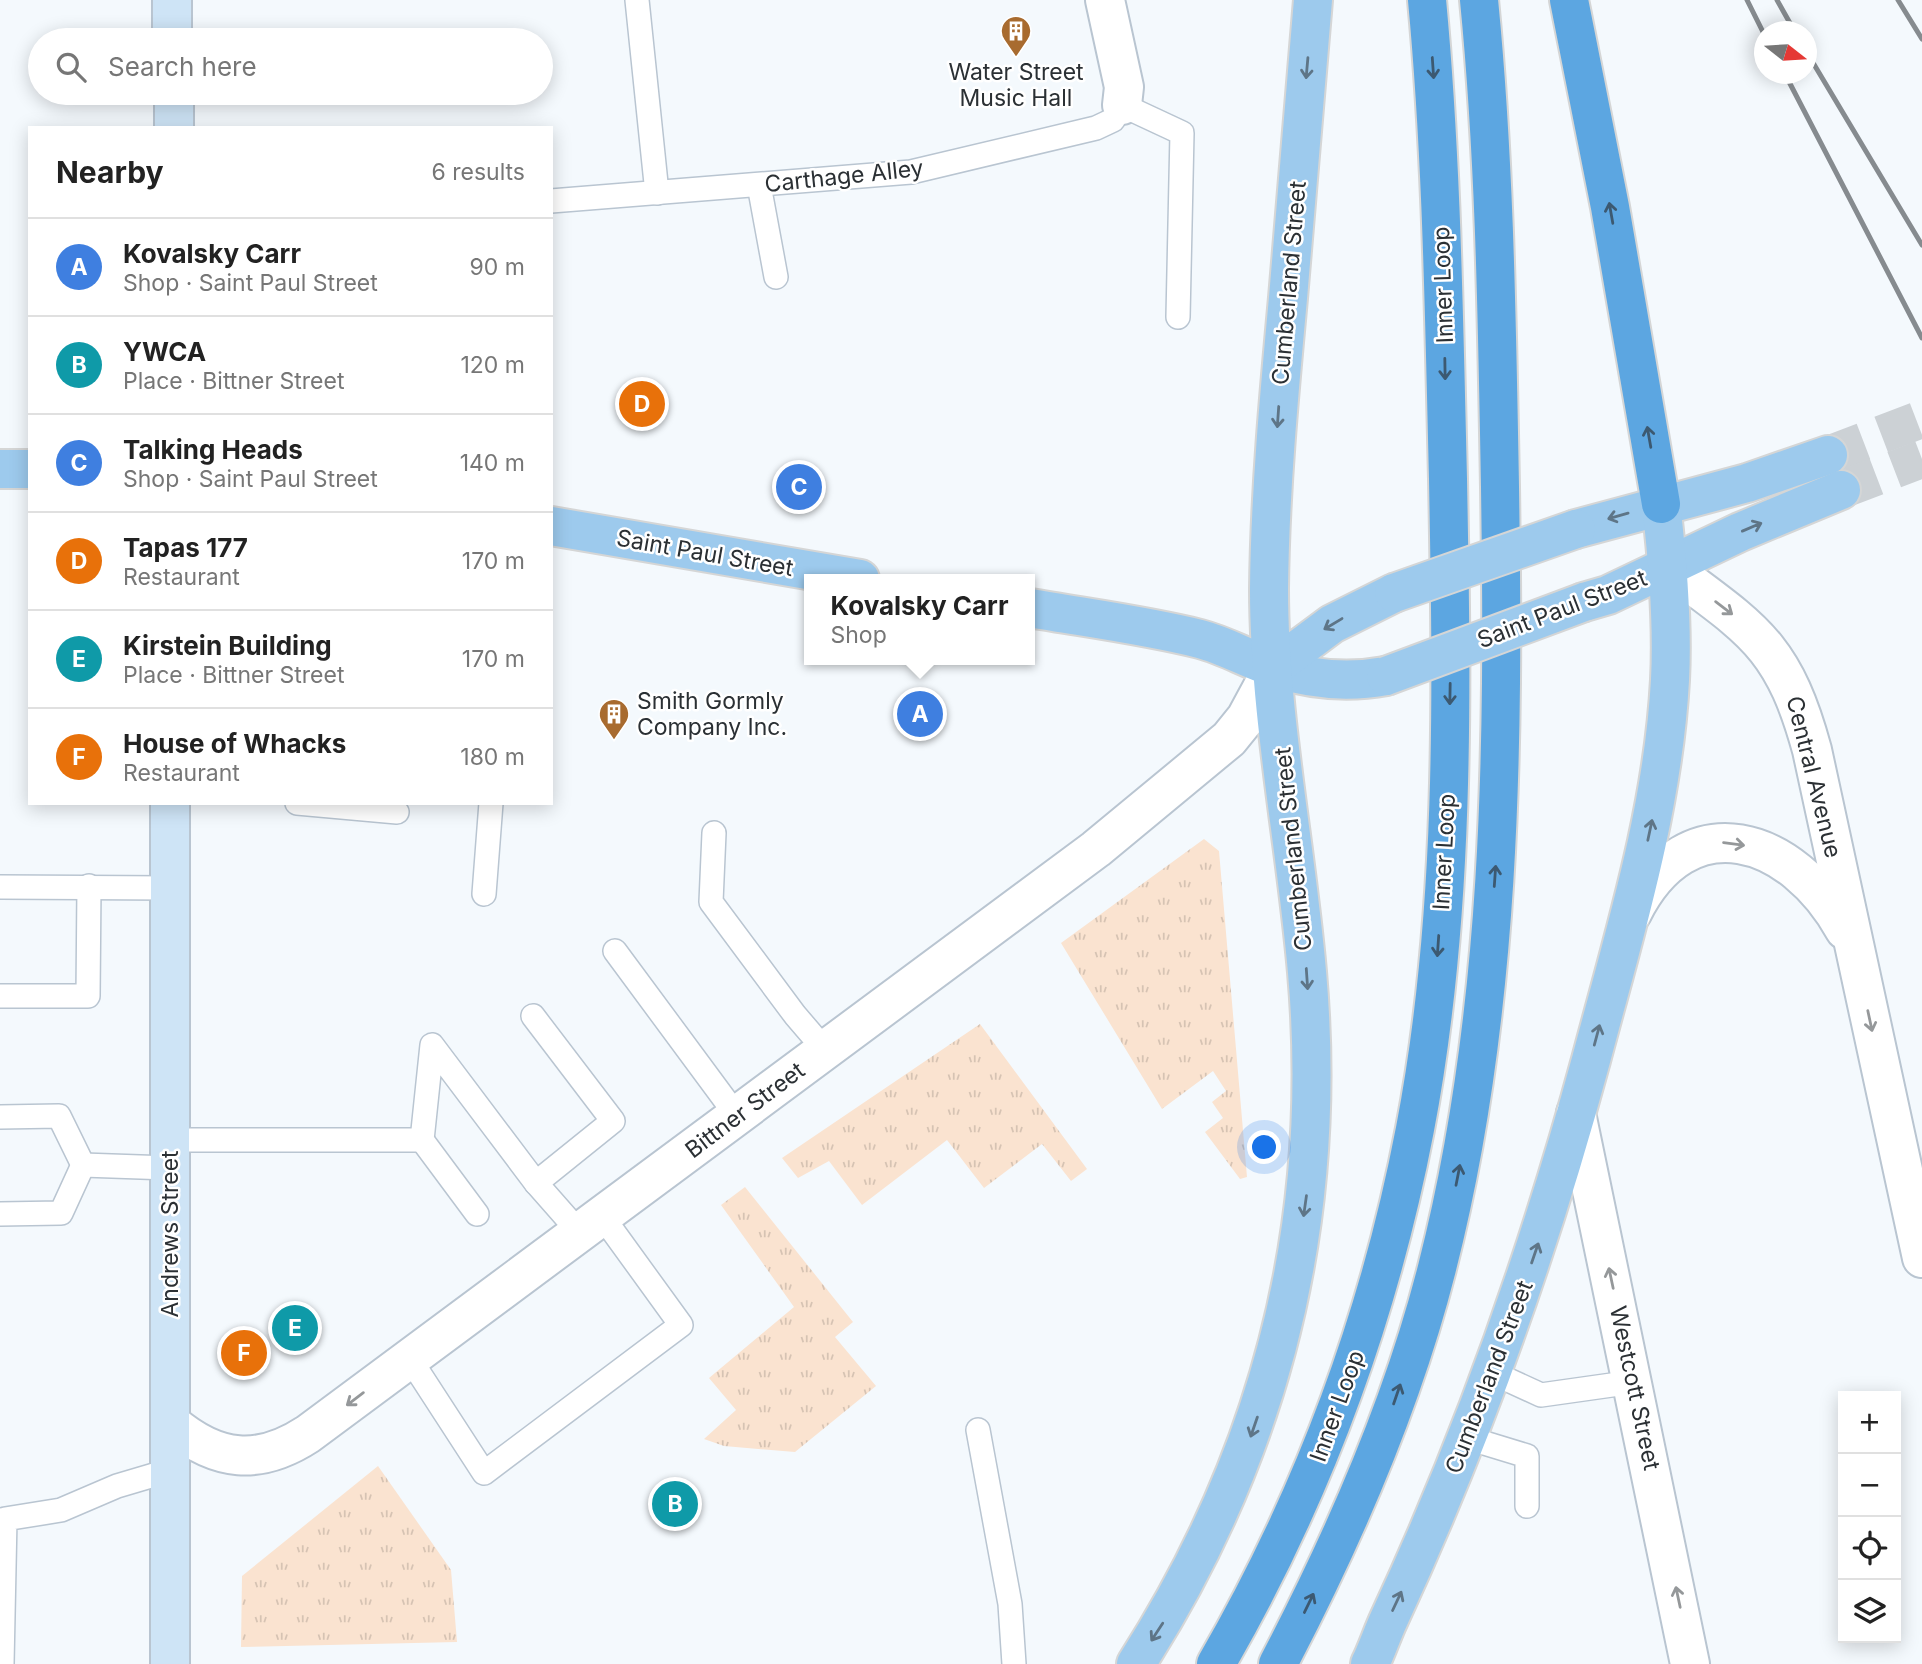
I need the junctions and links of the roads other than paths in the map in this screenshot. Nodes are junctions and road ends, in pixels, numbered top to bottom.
1 (172, 0) edge
2 (637, 0) edge
3 (1105, 0) edge
4 (1313, 0) edge
5 (1427, 0) edge
6 (1479, 0) edge
7 (1569, 0) edge
8 (173, 28) edge
9 (174, 105) edge
10 (1122, 105) junction
11 (174, 126) edge
12 (759, 185) junction
13 (656, 193) junction
14 (553, 201) edge
15 (776, 277) dead end
16 (1178, 317) dead end
17 (0, 469) edge
18 (28, 469) edge
19 (1661, 504) junction
20 (553, 526) edge
21 (1669, 567) junction
22 (831, 574) edge
23 (1035, 609) edge
24 (1273, 668) junction
25 (170, 805) edge
26 (319, 805) edge
27 (491, 805) edge
28 (397, 812) dead end
29 (714, 833) dead end
30 (89, 886) junction
31 (0, 887) edge
32 (168, 888) junction
33 (484, 894) dead end
34 (1628, 920) junction
35 (615, 951) dead end
36 (1856, 955) junction
37 (0, 996) edge
38 (533, 1016) dead end
39 (825, 1050) junction
40 (1576, 1113) junction
41 (737, 1116) junction
42 (0, 1117) edge
43 (422, 1140) junction
44 (169, 1154) junction
45 (83, 1165) junction
46 (536, 1183) junction
47 (0, 1214) edge
48 (477, 1214) dead end
49 (591, 1225) junction
50 (1922, 1258) edge
51 (410, 1359) junction
52 (1493, 1373) junction
53 (1633, 1382) junction
54 (172, 1424) junction
55 (978, 1430) dead end
56 (1468, 1437) junction
57 (171, 1470) junction
58 (1527, 1506) dead end
59 (3, 1515) edge
60 (2, 1664) edge
61 (170, 1664) edge
62 (1014, 1664) edge
63 (1136, 1664) edge
64 (1216, 1664) edge
65 (1278, 1664) edge
66 (1370, 1664) edge
67 (1690, 1664) edge

1 - 8 street
2 - 13 lane
3 - 10 street
4 -> 24 main road, Cumberland Street
5 -> 64 highway, Inner Loop
65 -> 6 highway
19 -> 7 highway
9 - 11 street
10 - 12 lane, Carthage Alley
10 - 16 lane
12 - 13 lane, Carthage Alley
12 - 15 lane
13 - 14 lane, Carthage Alley
17 - 18 main road
19 - 21 main road, Cumberland Street
21 -> 19 main road, Saint Paul Street
19 -> 24 main road, Saint Paul Street, bridge
20 - 22 main road, Saint Paul Street
21 - 24 main road, Saint Paul Street, bridge
34 -> 21 main road, Cumberland Street
21 -> 36 street, Central Avenue
23 - 24 main road, Saint Paul Street
24 - 39 street, Bittner Street
24 -> 63 main road, Cumberland Street
25 - 32 street, Andrews Street
26 - 28 lane
27 - 33 lane
29 - 39 lane
30 - 31 lane
30 - 32 lane
30 - 37 lane
32 - 44 street, Andrews Street
34 -> 36 street, Central Avenue
40 -> 34 main road, Cumberland Street
35 - 41 lane
36 -> 50 street, Central Avenue
38 - 46 lane
39 - 41 street, Bittner Street
52 -> 40 main road, Cumberland Street
53 -> 40 street, Westcott Street
41 - 49 street, Bittner Street
42 - 45 lane
43 - 44 lane
43 - 46 lane
43 - 48 lane
44 - 45 lane
44 - 54 street, Andrews Street
45 - 47 lane
46 - 49 lane
49 - 51 street, Bittner Street
49 - 51 lane
51 -> 54 street, Bittner Street
52 - 53 lane
52 - 56 main road, Cumberland Street
67 -> 53 street, Westcott Street
54 - 57 street, Andrews Street
55 - 62 lane
56 - 58 lane
66 -> 56 main road, Cumberland Street
57 - 59 lane
57 - 61 street, Andrews Street
59 - 60 lane

